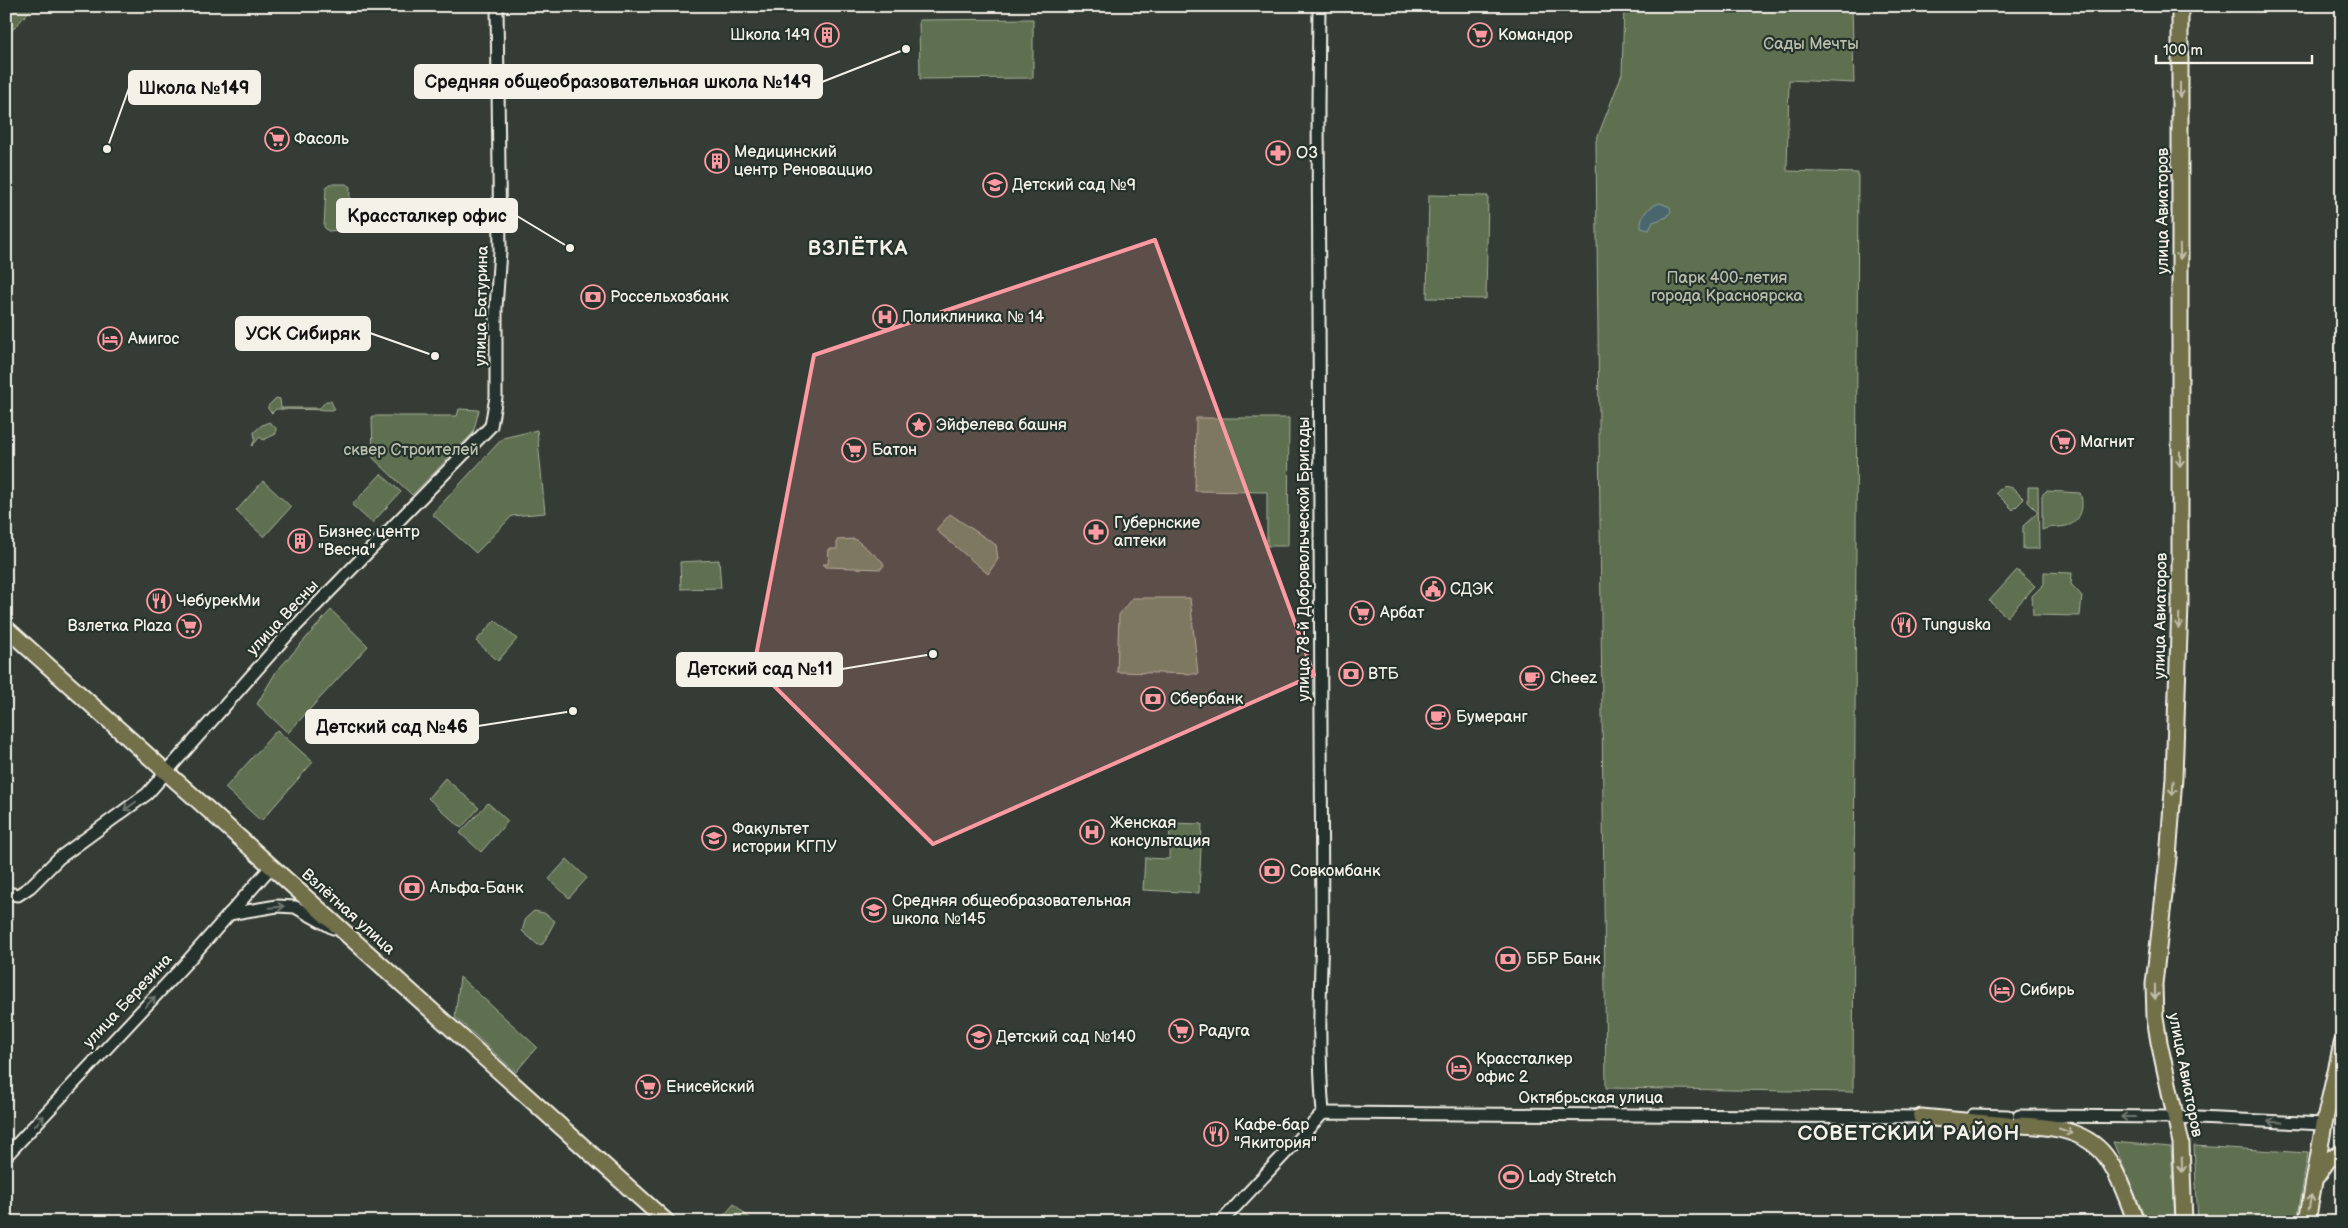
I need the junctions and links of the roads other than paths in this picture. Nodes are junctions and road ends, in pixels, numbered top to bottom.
1 (497, 6) edge
2 (1319, 6) edge
3 (2180, 6) edge
4 (491, 426) joint
5 (6, 628) edge
6 (166, 773) junction
7 (271, 867) junction
8 (6, 893) edge
9 (228, 914) junction
10 (354, 939) junction
11 (2342, 1044) edge
12 (1323, 1113) junction
13 (1921, 1117) joint
14 (2176, 1117) junction
15 (2013, 1120) junction
16 (2324, 1124) junction
17 (2342, 1152) edge
18 (6, 1156) edge
19 (2313, 1182) junction
20 (667, 1222) edge
21 (1222, 1222) edge
22 (2136, 1222) edge
23 (2184, 1222) edge
24 (2307, 1222) edge

1 - 4 street, улица Батурина
2 - 12 street, улица 78-й Добровольческой Бригады
3 -> 14 main road, улица Авиаторов
4 - 6 street, улица Весны
5 - 6 main road, Взлётная улица
6 - 7 main road, Взлётная улица
6 -> 8 street, улица Весны
7 - 9 street, улица Березина
7 - 10 main road, Взлётная улица
9 -> 10 street
18 -> 9 street, улица Березина
10 - 20 main road, Взлётная улица
11 - 16 main road
12 - 13 street, Октябрьская улица
12 - 21 street
13 - 15 main road
14 -> 15 street
16 -> 14 street
14 -> 23 main road, улица Авиаторов
15 -> 22 main road
16 - 19 main road
17 - 19 main road
24 -> 19 main road

